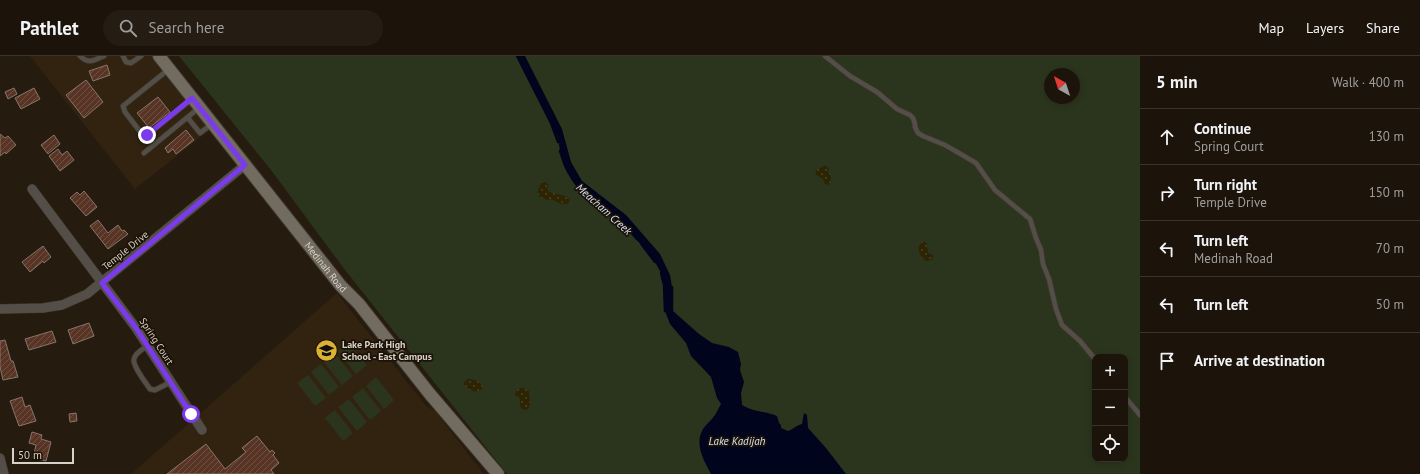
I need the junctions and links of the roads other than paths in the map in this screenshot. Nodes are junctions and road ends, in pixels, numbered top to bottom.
1 (80, 56) edge
2 (104, 56) edge
3 (123, 56) edge
4 (141, 56) edge
5 (159, 56) edge
6 (825, 56) edge
7 (169, 68) junction
8 (196, 103) junction
9 (188, 118) junction
10 (212, 124) junction
11 (144, 153) dead end
12 (245, 165) junction
13 (32, 189) dead end
14 (102, 283) junction
15 (0, 309) edge
16 (147, 346) junction
17 (1092, 355) edge
18 (170, 382) junction
19 (1128, 401) edge
20 (1140, 416) edge
21 (202, 430) dead end
22 (0, 458) edge
23 (4, 474) edge
24 (498, 474) edge

1 - 2 lane
3 - 4 lane
5 - 7 main road, Medinah Road
6 - 17 lane
7 - 8 main road, Medinah Road
7 - 8 lane
8 - 9 lane
8 - 10 main road, Medinah Road
9 - 10 lane
9 - 11 lane
10 - 12 main road, Medinah Road
12 - 14 street, Temple Drive
12 - 24 main road, Medinah Road
13 - 14 street, Spring Court
14 - 15 street, Temple Drive
14 - 16 street, Spring Court
16 - 18 street, Spring Court
16 - 18 lane
18 - 21 street, Spring Court
19 - 20 lane
22 - 23 street

